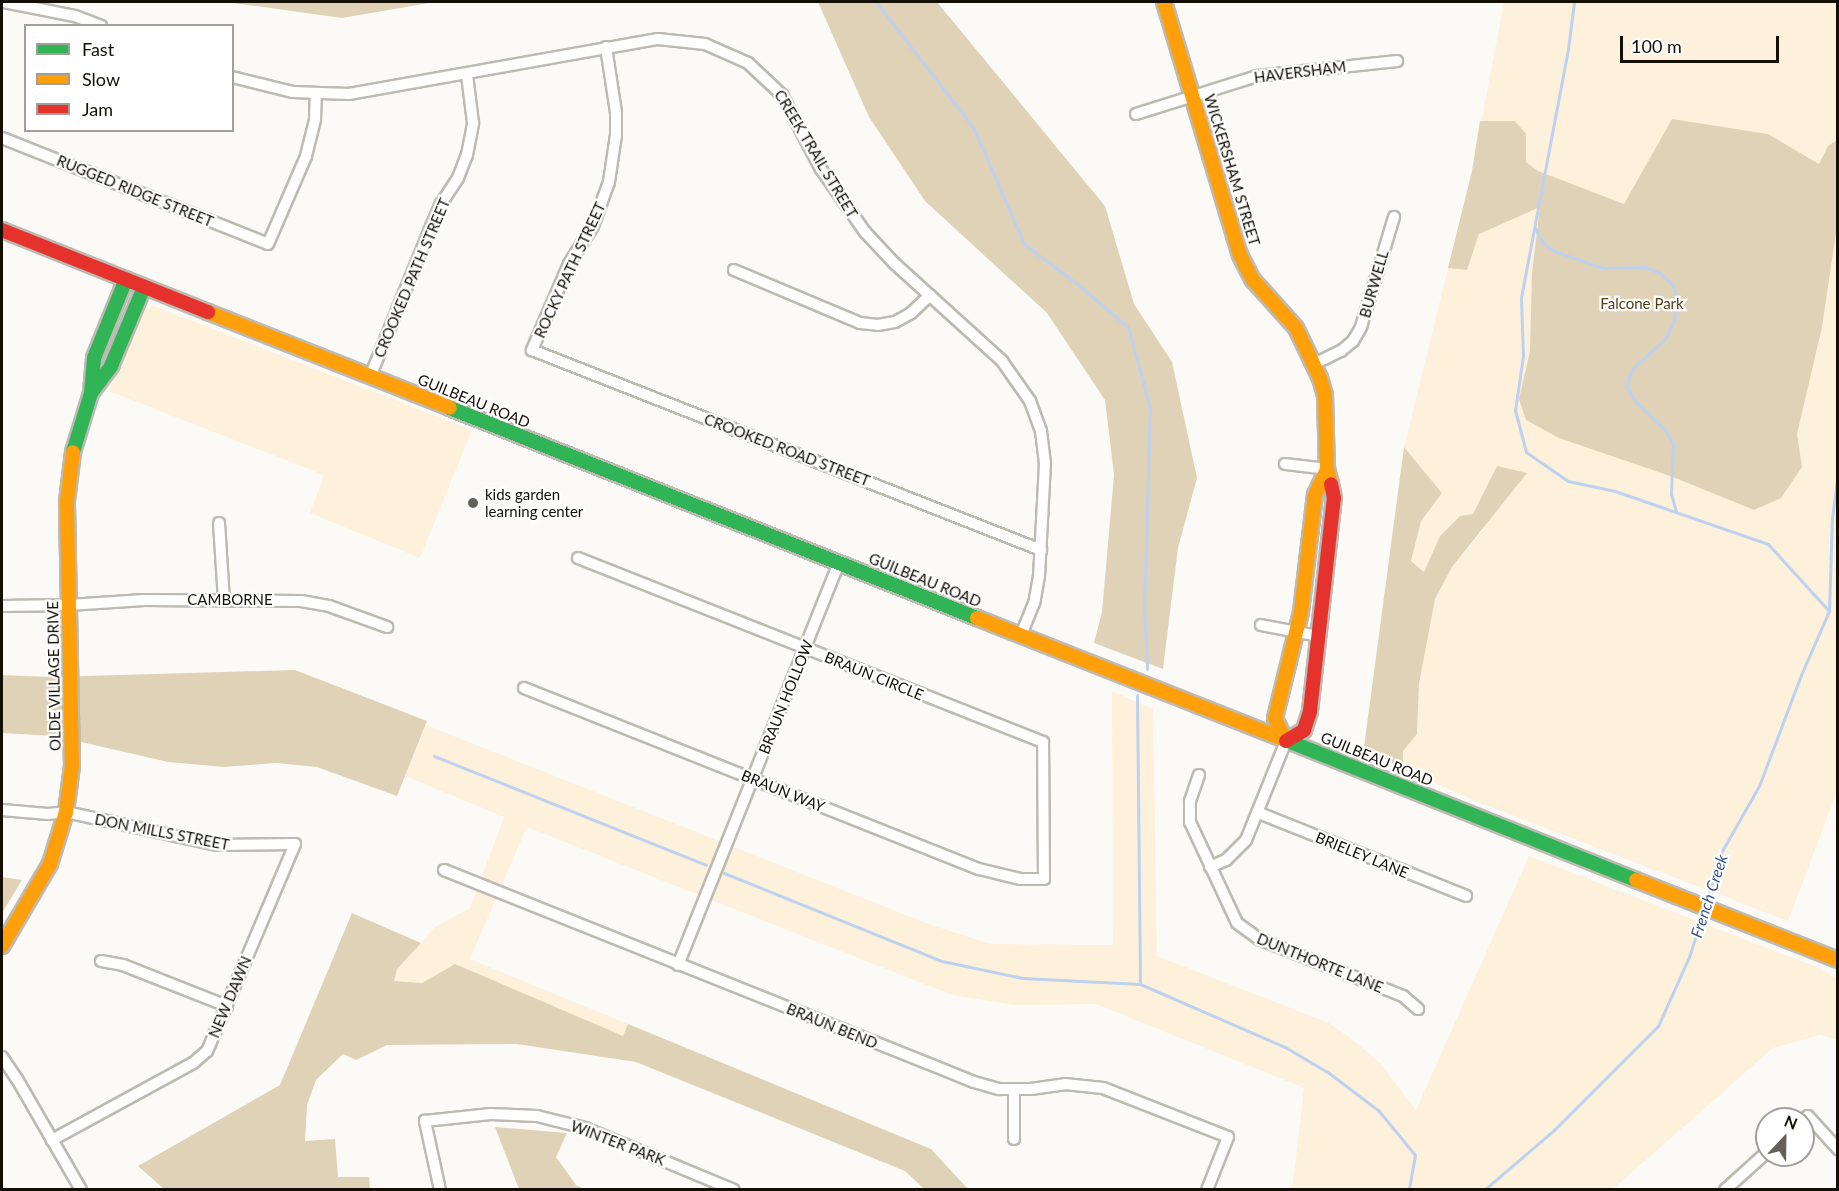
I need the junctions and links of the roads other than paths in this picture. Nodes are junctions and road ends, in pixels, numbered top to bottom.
1 (4, 2) edge
2 (1164, 2) edge
3 (95, 24) edge
4 (606, 47) junction
5 (1397, 61) dead end
6 (466, 75) junction
7 (234, 78) edge
8 (316, 94) junction
9 (1192, 96) junction
10 (1136, 114) dead end
11 (2, 138) edge
12 (1394, 217) dead end
13 (2, 230) edge
14 (734, 270) dead end
15 (126, 279) junction
16 (144, 287) junction
17 (930, 295) junction
18 (532, 350) joint
19 (1314, 364) junction
20 (370, 377) junction
21 (91, 393) junction
22 (1285, 464) dead end
23 (1327, 469) junction
24 (219, 523) dead end
25 (1041, 550) junction
26 (578, 558) dead end
27 (839, 563) junction
28 (225, 601) junction
29 (69, 605) junction
30 (2, 606) edge
31 (1261, 625) dead end
32 (387, 627) dead end
33 (1297, 632) junction
34 (1021, 635) junction
35 (1318, 636) junction
36 (805, 649) junction
37 (524, 688) dead end
38 (1286, 741) junction
39 (1199, 775) dead end
40 (753, 779) junction
41 (2, 810) edge
42 (66, 812) junction
43 (1259, 813) junction
44 (295, 844) joint
45 (1210, 867) junction
46 (444, 870) dead end
47 (1044, 879) joint
48 (1466, 896) dead end
49 (2, 946) edge
50 (1838, 960) edge
51 (101, 961) dead end
52 (678, 965) junction
53 (227, 1006) junction
54 (1418, 1010) dead end
55 (2, 1057) edge
56 (1014, 1089) junction
57 (1815, 1127) edge
58 (1014, 1139) dead end
59 (52, 1140) junction
60 (1838, 1149) edge
61 (1755, 1163) edge
62 (81, 1190) edge
63 (440, 1190) edge
64 (734, 1190) edge
65 (1208, 1190) edge
66 (1725, 1190) edge

1 - 3 street
2 - 9 main road, WICKERSHAM STREET
4 - 6 street, CREEK TRAIL STREET
4 - 17 street, CREEK TRAIL STREET
4 - 18 street, ROCKY PATH STREET
5 - 9 street, HAVERSHAM
6 - 8 street, CREEK TRAIL STREET
6 - 20 street, CROOKED PATH STREET
7 - 8 street, CREEK TRAIL STREET
8 - 11 street, RUGGED RIDGE STREET
9 - 10 street, HAVERSHAM
9 - 19 main road, WICKERSHAM STREET
12 - 19 street, BURWELL
13 - 15 main road, GUILBEAU ROAD
14 - 17 street
15 - 16 main road, GUILBEAU ROAD
15 - 21 main road, OLDE VILLAGE DRIVE
16 - 20 main road, GUILBEAU ROAD
16 - 21 main road, OLDE VILLAGE DRIVE
17 - 25 street, CREEK TRAIL STREET
18 - 25 street, CROOKED ROAD STREET
19 - 23 main road, WICKERSHAM STREET
20 - 27 main road, GUILBEAU ROAD
21 - 29 main road, OLDE VILLAGE DRIVE
22 - 23 street
23 - 33 main road, WICKERSHAM STREET
23 - 35 main road, WICKERSHAM STREET
24 - 28 street
25 - 34 street, CREEK TRAIL STREET
26 - 36 street, BRAUN CIRCLE
27 - 34 main road, GUILBEAU ROAD
27 - 36 street, BRAUN HOLLOW
28 - 29 street, CAMBORNE
28 - 32 street, CAMBORNE
29 - 30 street, CAMBORNE
29 - 42 main road, OLDE VILLAGE DRIVE
31 - 33 street
33 - 35 street
33 - 38 main road, WICKERSHAM STREET
34 - 38 main road, GUILBEAU ROAD
35 - 38 main road, WICKERSHAM STREET
36 - 40 street, BRAUN HOLLOW
36 - 47 street, BRAUN CIRCLE
37 - 40 street, BRAUN WAY
38 - 43 street, WICKERSHAM STREET
38 - 50 main road, GUILBEAU ROAD
39 - 45 street, DUNTHORTE LANE
40 - 47 street, BRAUN WAY
40 - 52 street, BRAUN HOLLOW
41 - 42 street, DON MILLS STREET
42 - 44 street, DON MILLS STREET
42 - 49 main road, OLDE VILLAGE DRIVE
43 - 45 street, WICKERSHAM STREET
43 - 48 street, BRIELEY LANE
44 - 53 street, NEW DAWN
45 - 54 street, DUNTHORTE LANE
46 - 52 street, BRAUN BEND
51 - 53 street
52 - 56 street, BRAUN BEND
53 - 59 street, NEW DAWN
55 - 59 street
56 - 58 street
56 - 65 street, BRAUN BEND
57 - 60 street
59 - 62 street
61 - 66 street
63 - 64 street, WINTER PARK

